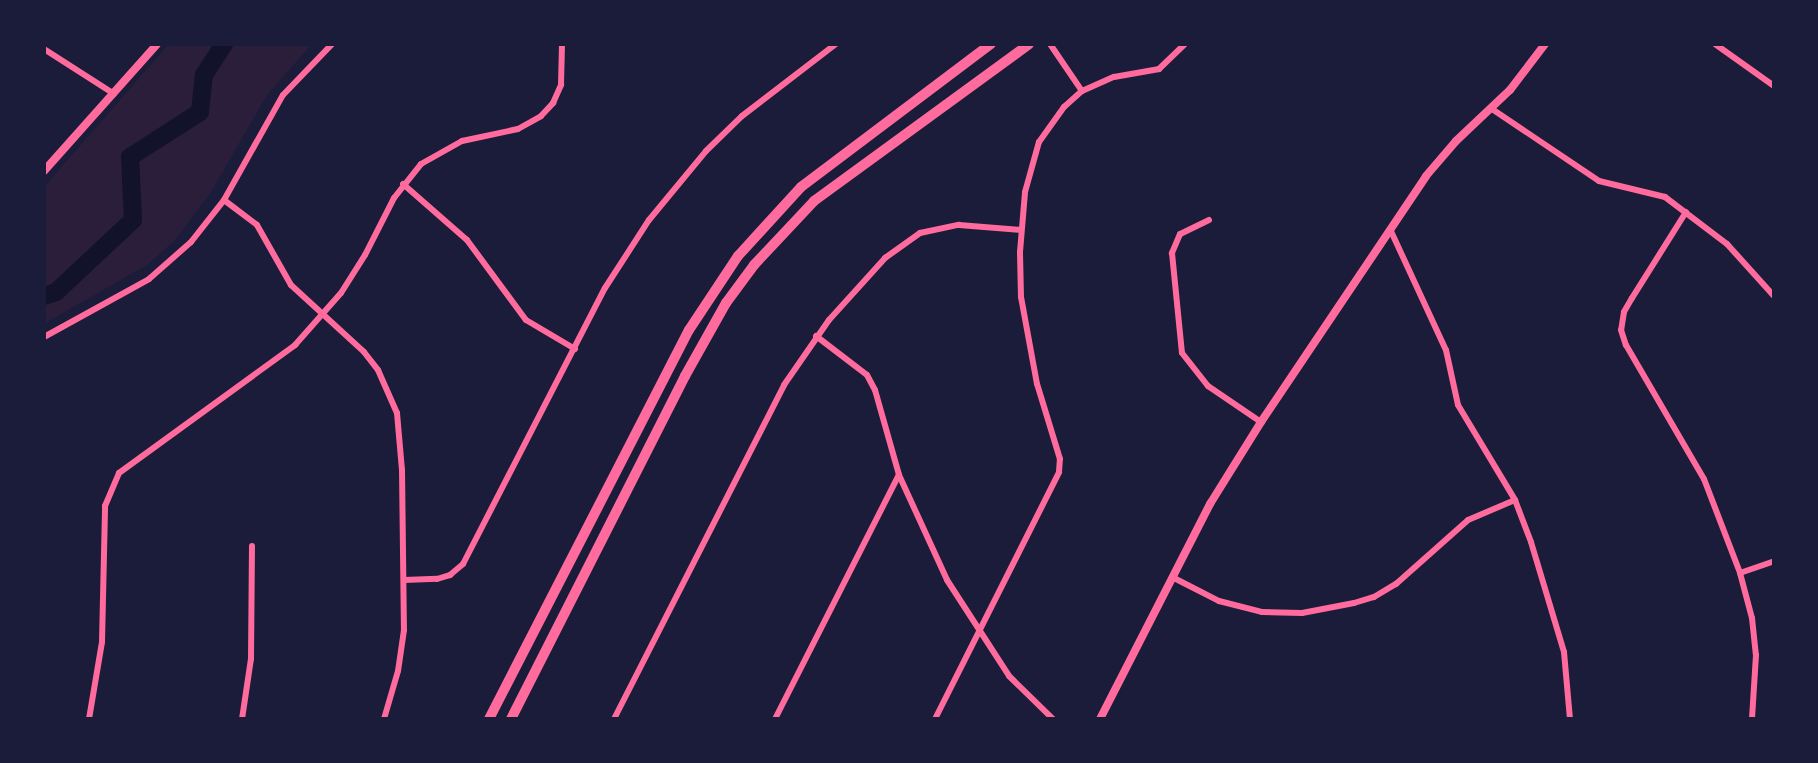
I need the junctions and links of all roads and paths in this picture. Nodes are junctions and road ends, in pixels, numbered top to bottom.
1 (157, 44) edge
2 (332, 44) edge
3 (562, 44) edge
4 (836, 44) edge
5 (991, 44) edge
6 (1029, 44) edge
7 (1050, 44) edge
8 (1185, 44) edge
9 (1545, 44) edge
10 (1715, 44) edge
11 (44, 49) edge
12 (1774, 86) edge
13 (1082, 91) junction
14 (114, 94) junction
15 (1492, 109) junction
16 (44, 171) edge
17 (403, 184) junction
18 (224, 200) junction
19 (1686, 212) junction
20 (1209, 220) dead end
21 (1390, 229) junction
22 (1021, 230) junction
23 (1774, 296) edge
24 (324, 315) junction
25 (816, 336) junction
26 (44, 337) edge
27 (575, 349) junction
28 (669, 368) junction
29 (685, 376) junction
30 (1261, 422) junction
31 (899, 475) junction
32 (1515, 500) junction
33 (252, 546) dead end
34 (1774, 561) edge
35 (1740, 573) junction
36 (1172, 577) junction
37 (404, 580) junction
38 (979, 632) junction
39 (89, 719) edge
40 (242, 719) edge
41 (384, 719) edge
42 (489, 719) edge
43 (511, 719) edge
44 (614, 719) edge
45 (775, 719) edge
46 (935, 719) edge
47 (1053, 719) edge
48 (1100, 719) edge
49 (1570, 719) edge
50 (1752, 719) edge

1 - 14 street
2 - 18 street
3 - 17 street
4 - 27 street
5 - 28 main road
6 - 29 main road
7 - 13 street
8 - 13 street
9 - 15 street
10 - 12 street
11 - 14 street
13 - 22 street
14 - 16 street
15 - 19 street
15 - 21 street
17 - 24 street
17 - 27 street
18 - 24 street
18 - 26 street
19 - 23 street
19 - 35 street
20 - 30 street
21 - 30 street
21 - 32 street
22 - 25 street
22 - 38 street
24 - 37 street
24 - 39 street
25 - 31 street
25 - 44 street
27 - 37 street
28 - 29 main road
28 - 42 main road
29 - 43 main road
30 - 36 street
31 - 38 street
31 - 45 street
32 - 36 street
32 - 49 street
33 - 40 street
34 - 35 street
35 - 50 street
36 - 48 street
37 - 41 street
38 - 46 street
38 - 47 street

